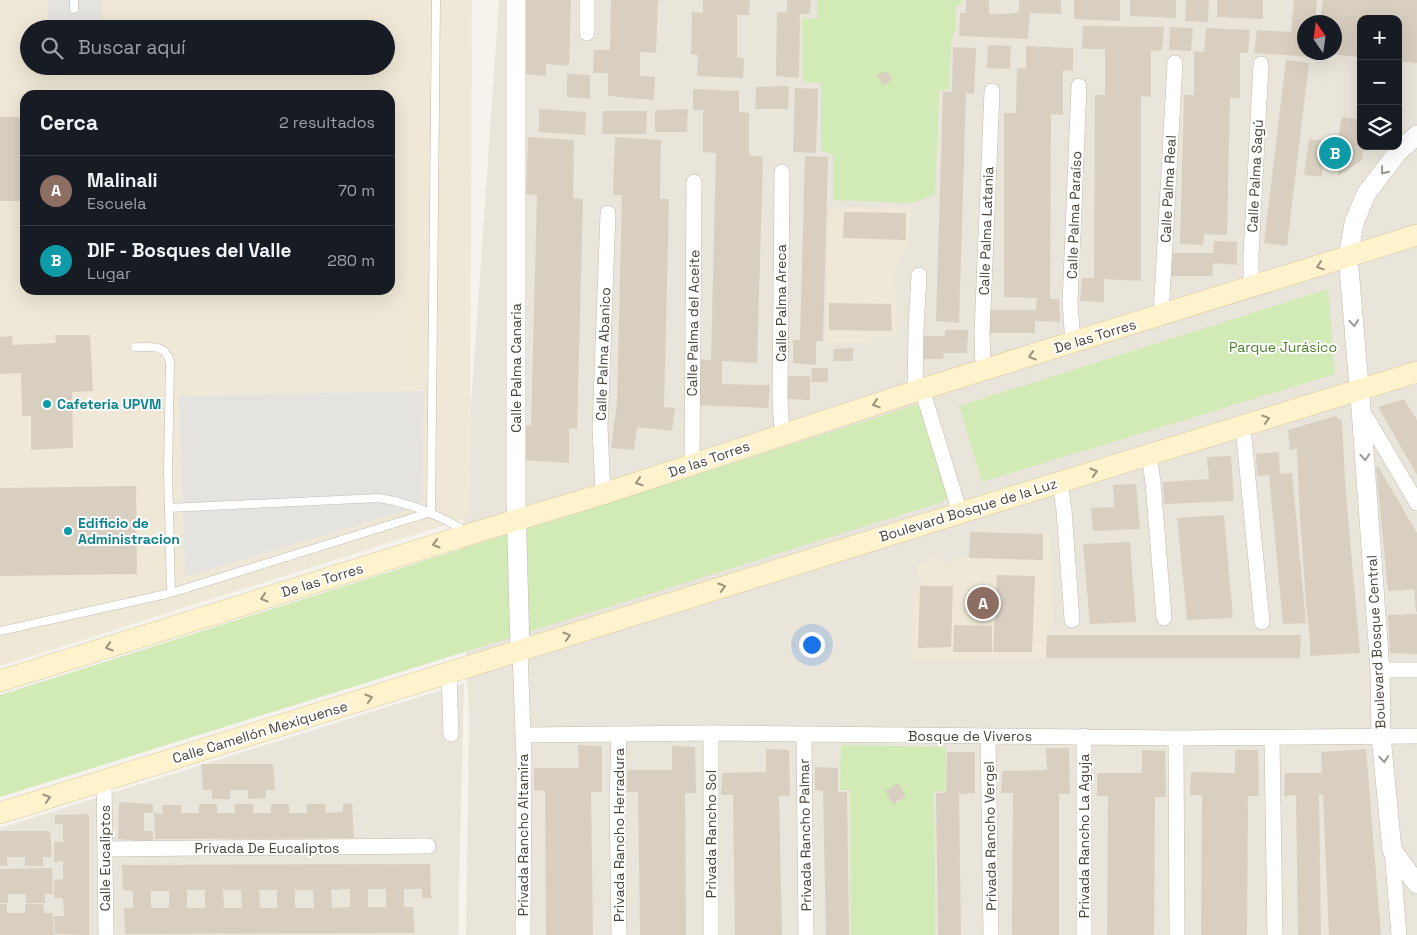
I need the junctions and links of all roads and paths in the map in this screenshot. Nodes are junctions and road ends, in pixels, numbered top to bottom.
1 (74, 0) edge
2 (436, 0) edge
3 (516, 0) edge
4 (587, 0) edge
5 (74, 9) dead end
6 (587, 32) dead end
7 (1175, 63) dead end
8 (1260, 64) dead end
9 (1079, 86) dead end
10 (992, 91) dead end
11 (1417, 135) edge
12 (782, 172) dead end
13 (694, 182) dead end
14 (608, 213) dead end
15 (1417, 235) edge
16 (1348, 257) junction
17 (919, 275) dead end
18 (1251, 288) junction
19 (1161, 316) junction
20 (1073, 343) junction
21 (135, 347) dead end
22 (983, 371) junction
23 (1417, 372) edge
24 (919, 390) junction
25 (1361, 400) junction
26 (1243, 426) junction
27 (782, 434) junction
28 (1148, 455) junction
29 (692, 465) junction
30 (1060, 482) junction
31 (603, 494) junction
32 (1417, 503) edge
33 (169, 508) junction
34 (431, 512) junction
35 (960, 512) junction
36 (516, 521) junction
37 (470, 534) junction
38 (171, 593) junction
39 (1164, 618) dead end
40 (1072, 620) dead end
41 (1262, 622) dead end
42 (0, 631) edge
43 (520, 651) junction
44 (1380, 670) junction
45 (1417, 670) edge
46 (449, 673) junction
47 (0, 681) edge
48 (711, 733) junction
49 (451, 734) dead end
50 (619, 734) junction
51 (804, 734) junction
52 (523, 735) junction
53 (988, 736) junction
54 (1084, 736) junction
55 (1381, 736) junction
56 (1417, 736) edge
57 (1176, 738) junction
58 (1272, 738) junction
59 (104, 780) junction
60 (0, 813) edge
61 (428, 846) dead end
62 (105, 849) junction
63 (1392, 850) junction
64 (1417, 884) edge
65 (106, 935) edge
66 (523, 935) edge
67 (619, 935) edge
68 (711, 935) edge
69 (806, 935) edge
70 (991, 935) edge
71 (1084, 935) edge
72 (1177, 935) edge
73 (1274, 935) edge
74 (1399, 935) edge

1 - 5 lane
2 - 34 lane
3 - 36 street, Calle Palma Canaria
4 - 6 street
7 - 19 street, Calle Palma Real
8 - 18 street, Calle Palma Sagú
9 - 20 street, Calle Palma Paraíso
10 - 22 street, Calle Palma Latania
11 -> 16 street, Boulevard Bosque Central
12 - 27 street, Calle Palma Areca
13 - 29 street, Calle Palma del Aceite
14 - 31 street, Calle Palma Abanico
15 - 16 main road, De las Torres
16 -> 18 main road, De las Torres
16 -> 25 street, Boulevard Bosque Central
17 - 24 street
18 - 19 main road, De las Torres
19 - 20 main road, De las Torres
20 -> 22 main road, De las Torres
21 - 33 lane
22 - 24 main road, De las Torres
23 - 25 main road, Boulevard Bosque de la Luz
24 -> 27 main road, De las Torres
24 - 35 street
26 -> 25 main road, Boulevard Bosque de la Luz
25 - 32 street
25 -> 44 street, Boulevard Bosque Central
26 - 28 main road, Boulevard Bosque de la Luz
26 - 41 street
27 - 29 main road, De las Torres
30 -> 28 main road, Boulevard Bosque de la Luz
28 - 39 street
29 -> 31 main road, De las Torres
30 - 35 main road, Boulevard Bosque de la Luz
30 - 40 street
31 - 36 main road, De las Torres
33 - 34 lane
33 - 38 lane
34 - 37 lane
34 - 38 lane
43 -> 35 main road, Boulevard Bosque de la Luz
36 - 37 main road, De las Torres
36 - 43 street, Calle Palma Canaria
37 -> 47 main road, De las Torres
38 - 42 lane
43 - 46 main road, Calle Camellón Mexiquense
43 - 52 street, Calle Palma Canaria
44 - 45 street
44 - 55 street, Boulevard Bosque Central
46 - 49 street
59 -> 46 main road, Calle Camellón Mexiquense
48 - 50 street, Bosque de Viveros
48 - 51 street, Bosque de Viveros
48 - 68 street, Privada Rancho Sol
50 - 52 street, Bosque de Viveros
50 - 67 street, Privada Rancho Herradura
51 - 53 street, Bosque de Viveros
51 - 69 street, Privada Rancho Palmar
52 - 66 street, Privada Rancho Altamira
53 - 54 street, Bosque de Viveros
53 - 70 street, Privada Rancho Vergel
54 - 57 street, Bosque de Viveros
54 - 71 street, Privada Rancho La Aguja
55 - 56 street, Bosque de Viveros
55 - 58 street, Bosque de Viveros
55 -> 63 street, Boulevard Bosque Central
57 - 58 street, Bosque de Viveros
57 - 72 street
58 - 73 street
60 -> 59 main road, Calle Camellón Mexiquense
59 - 62 street, Calle Eucaliptos
61 - 62 street, Privada De Eucaliptos
62 - 65 street, Calle Eucaliptos
63 - 64 street
63 - 74 street

